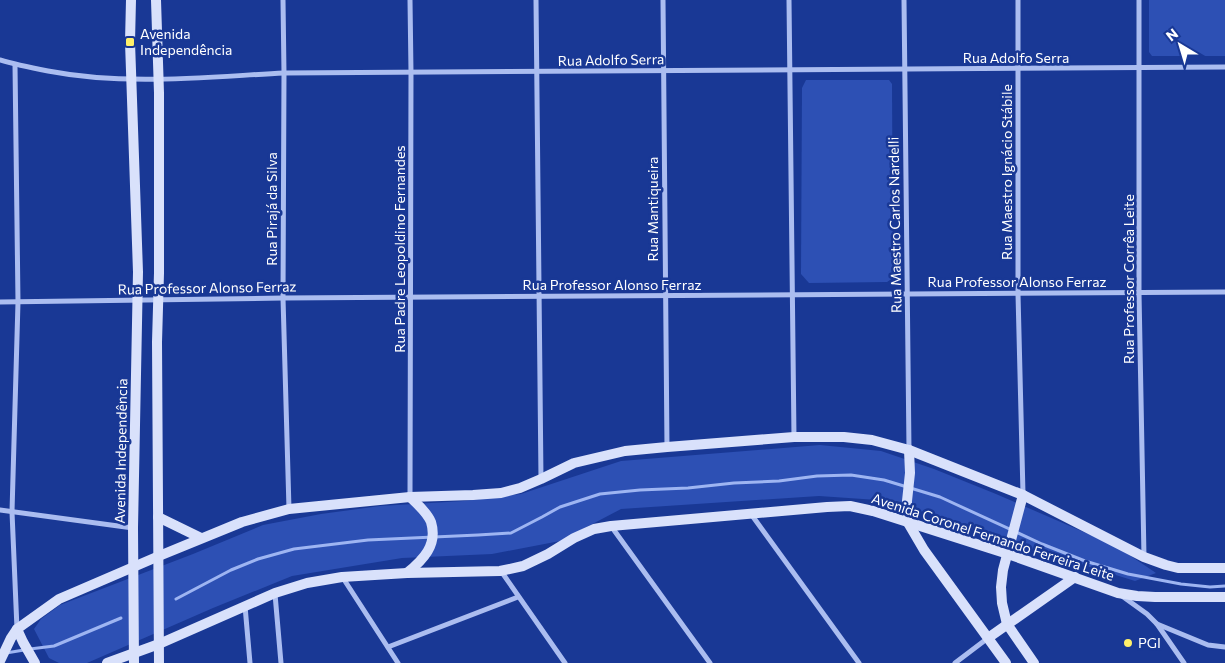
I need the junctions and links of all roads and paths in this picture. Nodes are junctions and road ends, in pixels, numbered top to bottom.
1 (131, 0) edge
2 (156, 0) edge
3 (283, 0) edge
4 (410, 0) edge
5 (536, 0) edge
6 (663, 0) edge
7 (789, 0) edge
8 (904, 0) edge
9 (1018, 0) edge
10 (1139, 0) edge
11 (0, 60) edge
12 (15, 65) junction
13 (1225, 67) edge
14 (1140, 68) junction
15 (904, 69) junction
16 (1018, 69) junction
17 (789, 70) junction
18 (664, 71) junction
19 (411, 72) junction
20 (537, 72) junction
21 (284, 73) junction
22 (132, 80) junction
23 (159, 80) junction
24 (1139, 292) junction
25 (1225, 292) edge
26 (907, 294) junction
27 (1018, 294) junction
28 (666, 295) junction
29 (792, 295) junction
30 (411, 297) junction
31 (539, 297) junction
32 (283, 298) junction
33 (137, 300) junction
34 (158, 300) junction
35 (0, 302) edge
36 (18, 302) junction
37 (794, 437) junction
38 (667, 447) junction
39 (909, 450) junction
40 (541, 479) junction
41 (1023, 495) junction
42 (410, 497) junction
43 (289, 508) junction
44 (0, 510) edge
45 (12, 512) junction
46 (750, 514) junction
47 (158, 517) junction
48 (907, 521) junction
49 (611, 526) junction
50 (133, 528) junction
51 (201, 538) junction
52 (1008, 554) junction
53 (159, 556) junction
54 (1144, 557) junction
55 (134, 567) junction
56 (1225, 568) edge
57 (500, 571) junction
58 (408, 573) junction
59 (342, 577) junction
60 (1075, 577) junction
61 (274, 593) junction
62 (1118, 593) junction
63 (1225, 596) edge
64 (518, 597) junction
65 (245, 606) junction
66 (1007, 624) junction
67 (1157, 624) junction
68 (14, 633) junction
69 (988, 638) junction
70 (159, 644) junction
71 (388, 647) junction
72 (1225, 647) edge
73 (134, 658) edge
74 (0, 661) edge
75 (33, 662) edge
76 (108, 663) edge
77 (159, 663) edge
78 (250, 663) edge
79 (281, 663) edge
80 (398, 663) edge
81 (565, 663) edge
82 (710, 663) edge
83 (858, 663) edge
84 (955, 663) edge
85 (1006, 663) edge
86 (1034, 663) edge
87 (1184, 663) edge

1 - 22 street, Avenida Independência
2 - 23 street
3 - 21 street, Rua Pirajá da Silva
4 - 19 street, Rua Padre Leopoldino Fernandes
5 - 20 street
6 - 18 street, Rua Mantiqueira
7 - 17 street
8 - 15 street, Rua Maestro Carlos Nardelli
9 - 16 street, Rua Maestro Ignácio Stábile
10 - 14 street, Rua Professor Corrêa Leite
11 - 12 street, Rua Adolfo Serra
12 - 22 street, Rua Adolfo Serra
12 - 36 street
13 - 14 street, Rua Adolfo Serra
14 - 16 street, Rua Adolfo Serra
14 - 24 street, Rua Professor Corrêa Leite
15 - 16 street, Rua Adolfo Serra
15 - 17 street, Rua Adolfo Serra
15 - 26 street, Rua Maestro Carlos Nardelli
16 - 27 street, Rua Maestro Ignácio Stábile
17 - 18 street, Rua Adolfo Serra
17 - 29 street
18 - 20 street, Rua Adolfo Serra
18 - 28 street, Rua Mantiqueira
19 - 20 street, Rua Adolfo Serra
19 - 21 street, Rua Adolfo Serra
19 - 30 street, Rua Padre Leopoldino Fernandes
20 - 31 street
21 - 23 street, Rua Adolfo Serra
21 - 32 street, Rua Pirajá da Silva
22 - 23 street, Rua Adolfo Serra
22 - 33 street, Avenida Independência
23 - 34 street
24 - 25 street, Rua Professor Alonso Ferraz
24 - 27 street, Rua Professor Alonso Ferraz
24 - 54 street, Rua Professor Corrêa Leite
26 - 27 street, Rua Professor Alonso Ferraz
26 - 29 street, Rua Professor Alonso Ferraz
26 - 39 street, Rua Maestro Carlos Nardelli
27 - 41 street, Rua Maestro Ignácio Stábile
28 - 29 street, Rua Professor Alonso Ferraz
28 - 31 street, Rua Professor Alonso Ferraz
28 - 38 street, Rua Mantiqueira
29 - 37 street
30 - 31 street, Rua Professor Alonso Ferraz
30 - 32 street, Rua Professor Alonso Ferraz
30 - 42 street, Rua Padre Leopoldino Fernandes
31 - 40 street
32 - 34 street, Rua Professor Alonso Ferraz
32 - 43 street, Rua Pirajá da Silva
33 - 34 street, Rua Professor Alonso Ferraz
33 - 36 street, Rua Professor Alonso Ferraz
33 - 50 street, Avenida Independência
34 - 47 street
35 - 36 street, Rua Professor Alonso Ferraz
36 - 45 street
37 - 38 street
37 - 39 street
38 - 40 street
39 - 41 street
39 - 48 street
40 - 42 street
41 - 52 street
41 - 54 street
42 - 43 street
42 - 58 street
43 - 51 street
44 - 45 street
45 - 50 street
45 - 68 street
46 - 48 street, Avenida Coronel Fernando Ferreira Leite
46 - 49 street, Avenida Coronel Fernando Ferreira Leite
46 - 83 street
47 - 51 street
47 - 53 street
48 - 52 street, Avenida Coronel Fernando Ferreira Leite
48 - 69 street
49 - 57 street, Avenida Coronel Fernando Ferreira Leite
49 - 82 street
50 - 55 street, Avenida Independência
51 - 53 street
52 - 60 street, Avenida Coronel Fernando Ferreira Leite
52 - 66 street
53 - 55 street
53 - 70 street
54 - 56 street
55 - 68 street
55 - 73 street, Avenida Independência
57 - 58 street, Avenida Coronel Fernando Ferreira Leite
57 - 64 street
58 - 59 street, Avenida Coronel Fernando Ferreira Leite
59 - 61 street, Avenida Coronel Fernando Ferreira Leite
59 - 71 street
60 - 62 street, Avenida Coronel Fernando Ferreira Leite
60 - 66 street
61 - 65 street, Avenida Coronel Fernando Ferreira Leite
61 - 79 street
62 - 63 street, Avenida Coronel Fernando Ferreira Leite
62 - 67 street
64 - 71 street
64 - 81 street
65 - 70 street, Avenida Coronel Fernando Ferreira Leite
65 - 78 street
66 - 69 street
66 - 86 street
67 - 72 street
67 - 87 street
68 - 74 street
68 - 75 street
69 - 84 street
69 - 85 street
70 - 73 street, Avenida Coronel Fernando Ferreira Leite
70 - 77 street
71 - 80 street
73 - 76 street, Avenida Coronel Fernando Ferreira Leite

